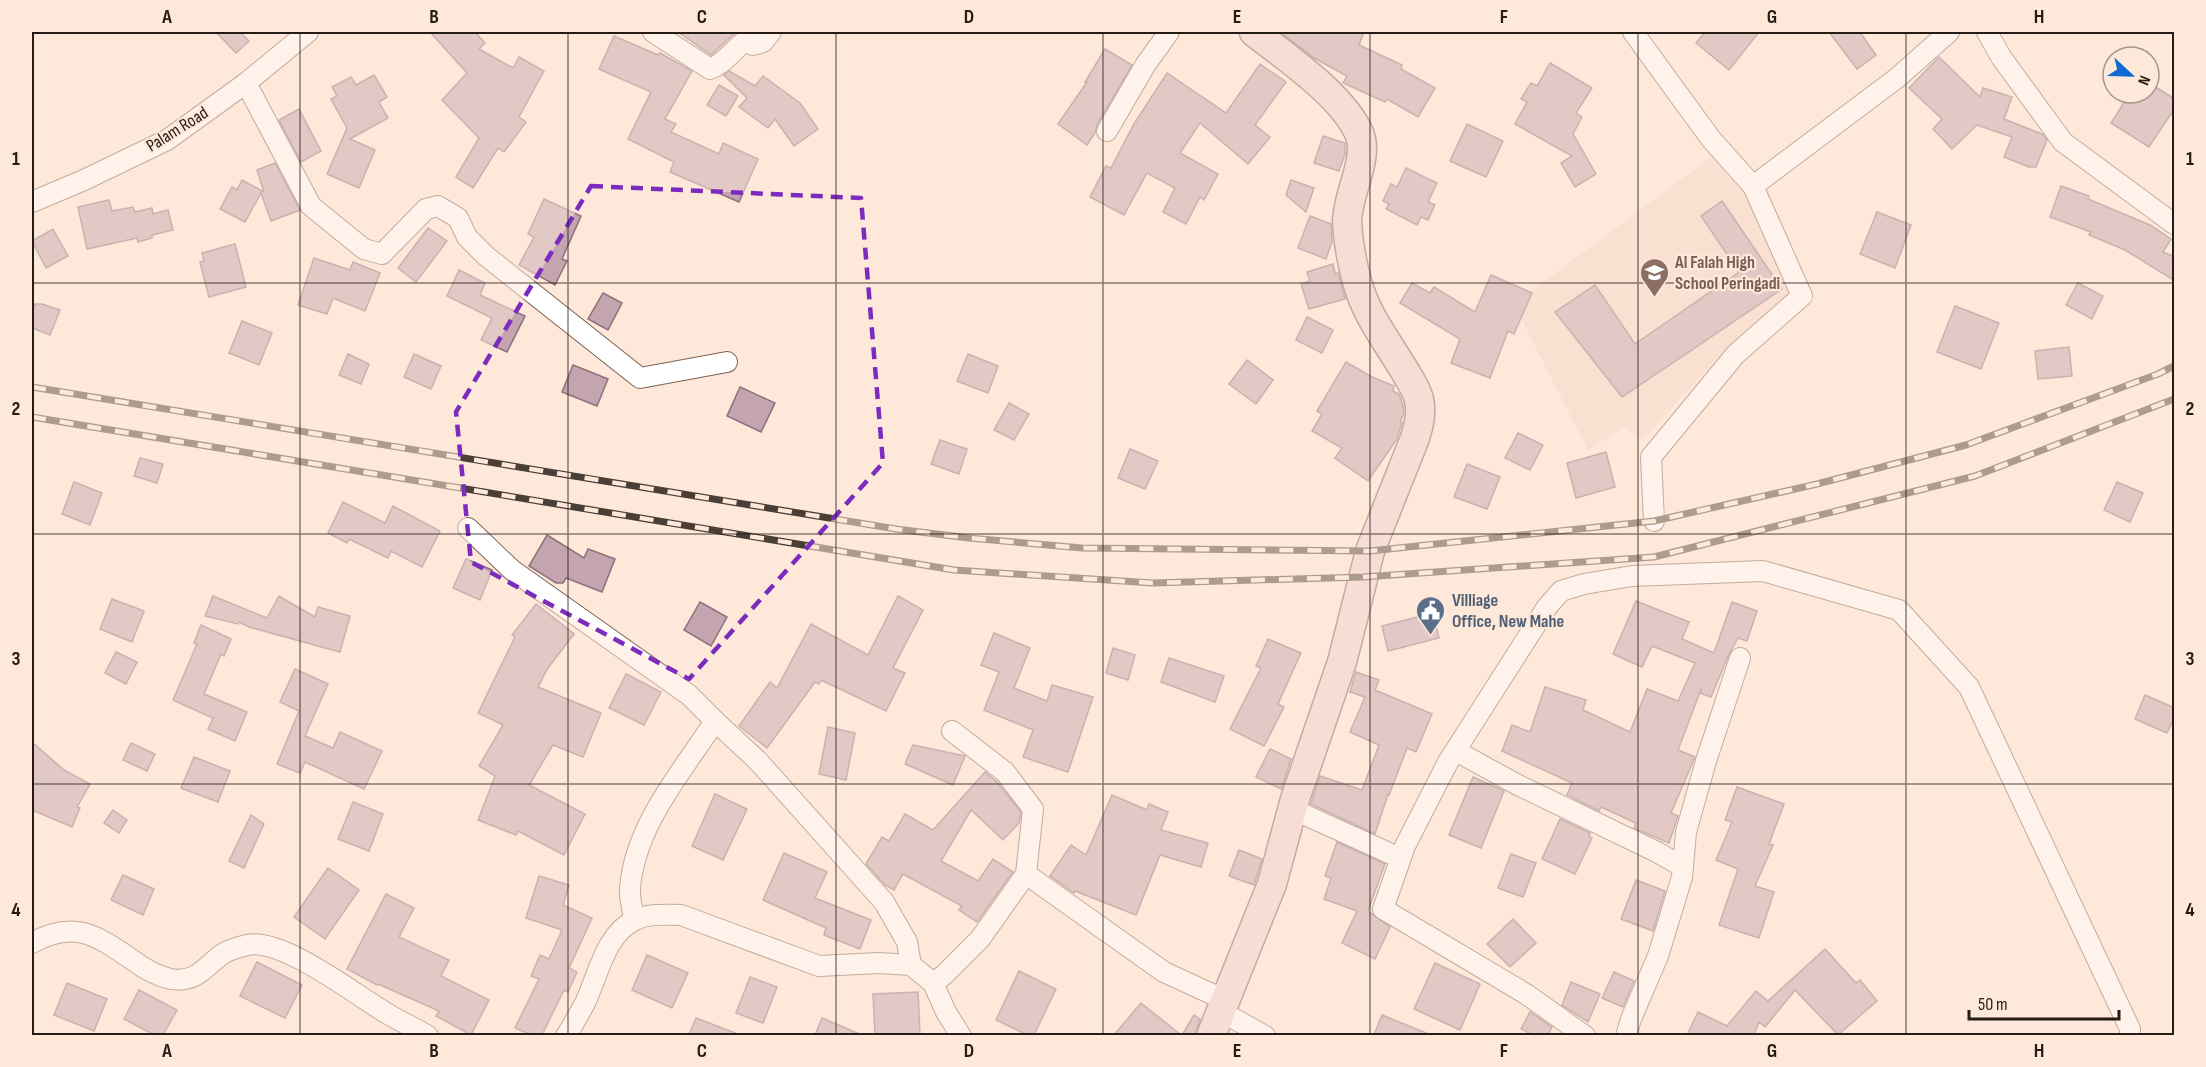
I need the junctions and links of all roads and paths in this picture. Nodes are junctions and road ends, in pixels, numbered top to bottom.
1 (308, 32) edge
2 (653, 32) edge
3 (771, 32) edge
4 (1169, 32) edge
5 (1254, 32) edge
6 (1633, 32) edge
7 (1949, 32) edge
8 (1987, 32) edge
9 (246, 83) junction
10 (1107, 131) dead end
11 (1753, 186) junction
12 (32, 202) edge
13 (2175, 224) edge
14 (727, 362) dead end
15 (1654, 521) dead end
16 (468, 528) dead end
17 (1740, 658) dead end
18 (715, 721) junction
19 (952, 731) dead end
20 (1456, 751) junction
21 (1292, 809) junction
22 (1400, 858) junction
23 (1683, 867) junction
24 (1026, 874) junction
25 (634, 920) junction
26 (32, 943) edge
27 (911, 965) junction
28 (933, 983) junction
29 (1220, 1016) edge
30 (428, 1035) edge
31 (566, 1035) edge
32 (961, 1035) edge
33 (1265, 1035) edge
34 (1585, 1035) edge
35 (1626, 1035) edge
36 (2130, 1035) edge

1 - 9 street, Palam Road
2 - 3 street
4 - 10 street
5 - 21 main road
6 - 11 street
7 - 11 street
8 - 13 street
9 - 12 street, Palam Road
9 - 14 street
11 - 15 street
16 - 18 street
17 - 23 street
18 - 25 street
18 - 27 street
19 - 24 street
20 - 22 street
20 - 23 street
20 - 36 street
21 - 22 street
21 - 29 main road
22 - 34 street
23 - 35 street
24 - 28 street
24 - 29 street
25 - 27 street
25 - 31 street
26 - 30 street
27 - 28 street
28 - 32 street
29 - 33 street

